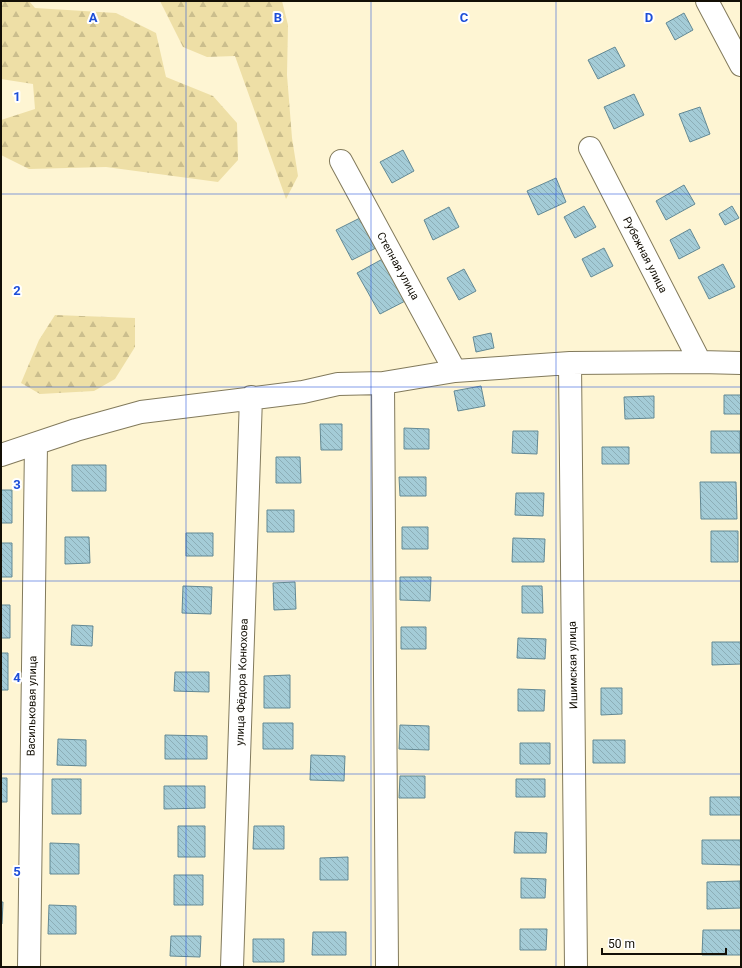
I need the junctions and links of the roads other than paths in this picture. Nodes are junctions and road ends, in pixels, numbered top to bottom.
1 (707, 1) edge
2 (741, 65) edge
3 (590, 148) dead end
4 (341, 161) dead end
5 (700, 362) junction
6 (570, 363) junction
7 (741, 363) edge
8 (455, 372) junction
9 (382, 383) junction
10 (251, 397) junction
11 (36, 444) junction
12 (1, 455) edge
13 (29, 967) edge
14 (232, 967) edge
15 (387, 967) edge
16 (576, 967) edge

1 - 2 street
3 - 5 street, Рубежная улица
4 - 8 street, Степная улица
5 - 6 street
5 - 7 street
6 - 8 street
6 - 16 street, Ишимская улица
8 - 9 street
9 - 10 street
9 - 15 street
10 - 11 street
10 - 14 street, улица Фёдора Конюхова
11 - 12 street
11 - 13 street, Васильковая улица

